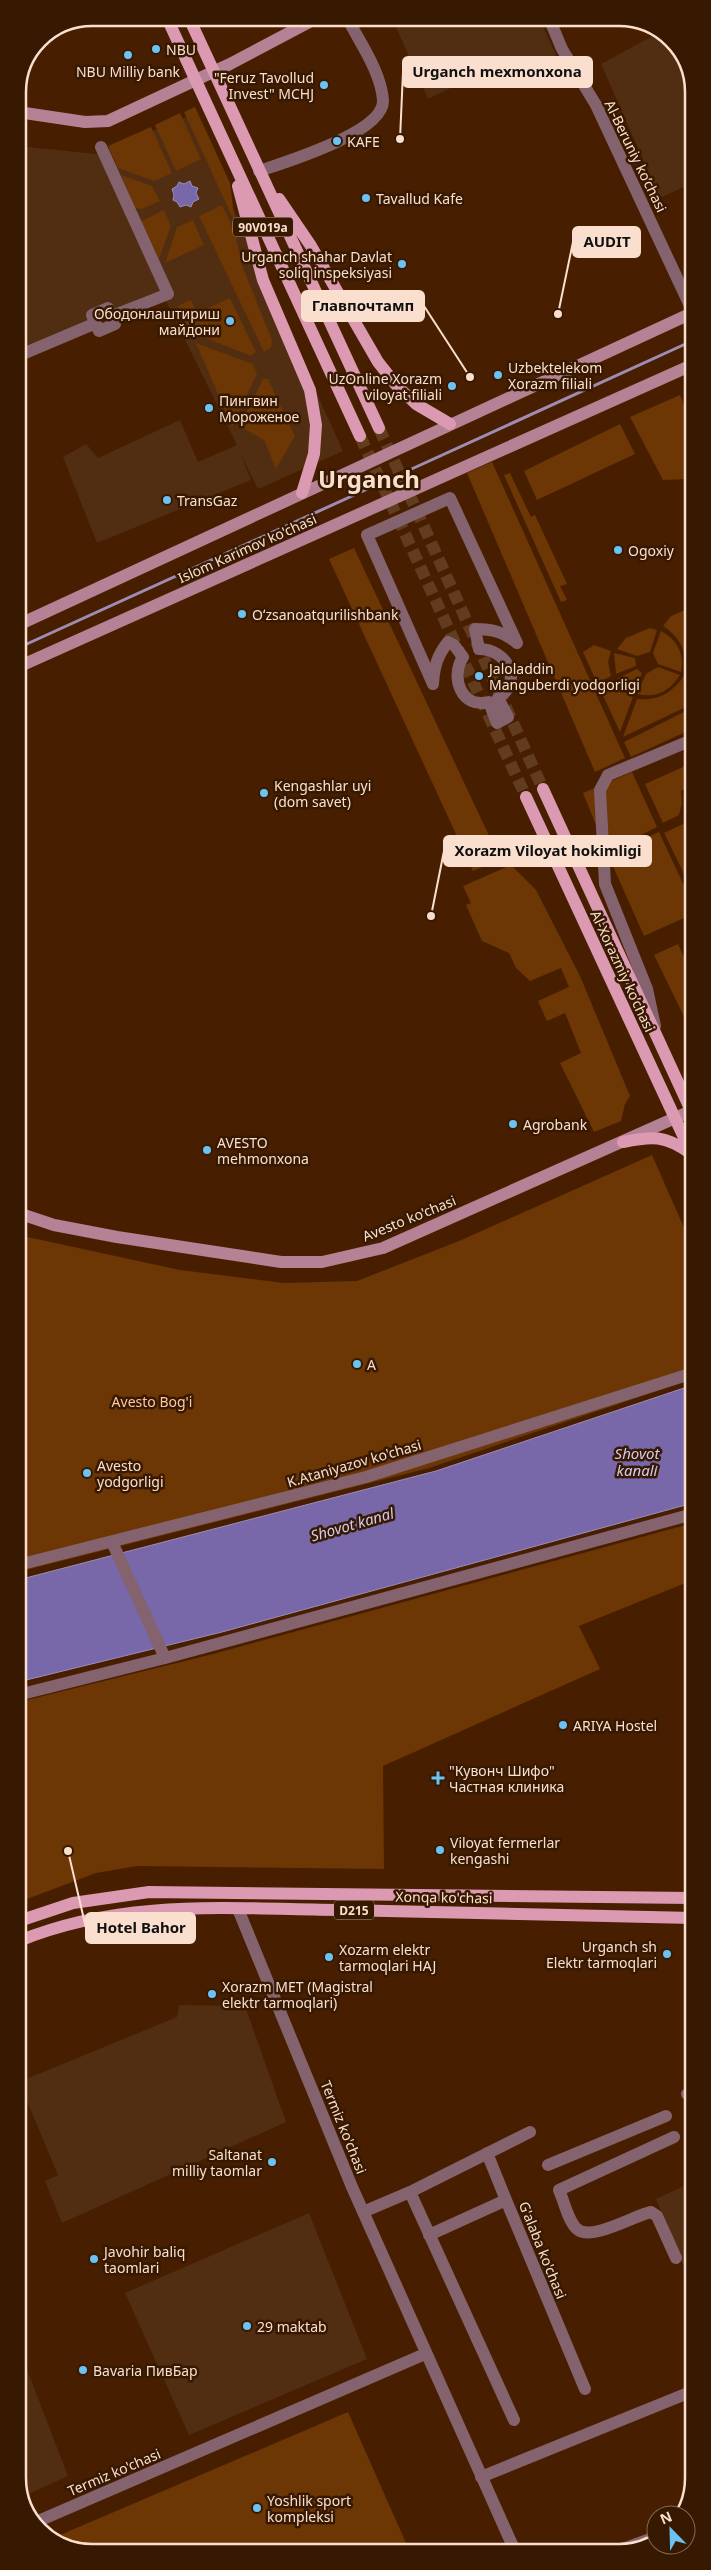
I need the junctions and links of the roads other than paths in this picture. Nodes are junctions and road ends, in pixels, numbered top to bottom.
1 (171, 26) edge
2 (193, 26) edge
3 (302, 26) edge
4 (352, 26) edge
5 (552, 26) edge
6 (213, 72) junction
7 (195, 80) junction
8 (26, 113) edge
9 (101, 147) dead end
10 (228, 150) junction
11 (259, 171) junction
12 (685, 296) edge
13 (685, 314) edge
14 (26, 353) edge
15 (685, 368) edge
16 (471, 415) joint
17 (450, 424) junction
18 (379, 428) tunnel mouth
19 (360, 436) tunnel mouth
20 (302, 493) junction
21 (367, 535) joint
22 (26, 621) edge
23 (26, 662) edge
24 (685, 743) edge
25 (543, 789) tunnel mouth
26 (526, 797) tunnel mouth
27 (659, 1041) junction
28 (685, 1097) edge
29 (685, 1114) edge
30 (675, 1118) junction
31 (685, 1140) edge
32 (623, 1142) junction
33 (685, 1151) edge
34 (26, 1216) edge
35 (685, 1376) edge
36 (685, 1516) edge
37 (112, 1542) junction
38 (26, 1562) edge
39 (165, 1658) junction
40 (26, 1693) edge
41 (428, 1894) junction
42 (685, 1898) edge
43 (238, 1909) junction
44 (428, 1912) junction
45 (685, 1918) edge
46 (26, 1920) edge
47 (26, 1938) edge
48 (666, 2116) dead end
49 (530, 2132) dead end
50 (674, 2137) dead end
51 (488, 2153) junction
52 (548, 2165) dead end
53 (410, 2192) junction
54 (506, 2200) junction
55 (363, 2212) junction
56 (429, 2235) junction
57 (676, 2258) dead end
58 (425, 2354) junction
59 (585, 2389) dead end
60 (685, 2395) edge
61 (514, 2420) dead end
62 (481, 2477) junction
63 (42, 2520) edge
64 (512, 2544) edge

1 - 7 main road, 90V019a
2 - 6 main road, 90V019a
3 - 6 main road
4 - 11 street
5 - 12 street, Al-Beruniy ko’chasi
6 - 7 main road
6 - 11 main road, 90V019a
7 - 8 main road
7 - 10 main road, 90V019a
9 - 14 street
10 - 19 main road, 90V019a
10 - 20 main road
11 - 17 main road
11 - 18 main road, 90V019a
13 - 16 main road, Al-Beruniy ko’chasi
15 - 23 main road, Islom Karimov ko'chasi
16 - 17 main road, Islom Karimov ko'chasi
17 - 20 main road, Islom Karimov ko'chasi
20 - 22 main road, Islom Karimov ko'chasi
21 - 21 street
24 - 27 street
25 - 27 main road, Al-Xorazmiy ko’chasi
26 - 30 main road, Al-Xorazmiy ko’chasi
27 - 28 main road, Al-Xorazmiy ko’chasi
29 - 30 main road, Avesto ko'chasi
30 - 31 main road, Al-Xorazmiy ko’chasi
30 - 32 main road, Avesto ko'chasi
32 - 33 main road
32 - 34 main road, Avesto ko'chasi
35 - 37 street, K.Ataniyazov ko'chasi
36 - 39 street
37 - 38 street, K.Ataniyazov ko'chasi
37 - 39 street
39 - 40 street
41 - 42 main road, Xonqa ko'chasi / D215
41 - 44 main road
41 - 46 main road, Xonqa ko'chasi / D215
43 - 44 main road, Xonqa ko'chasi / D215
43 - 47 main road, Xonqa ko'chasi / D215
43 - 55 street, Termiz ko'chasi
44 - 45 main road, Xonqa ko'chasi / D215
48 - 52 street
49 - 51 street
50 - 57 street
51 - 53 street
51 - 54 street
53 - 55 street
53 - 56 street
54 - 56 street, G'alaba ko'chasi
54 - 59 street, G'alaba ko'chasi
55 - 58 street, Termiz ko'chasi
56 - 61 street
58 - 62 street, Termiz ko'chasi
58 - 63 street, Termiz ko'chasi
60 - 62 street
62 - 64 street, Termiz ko'chasi

